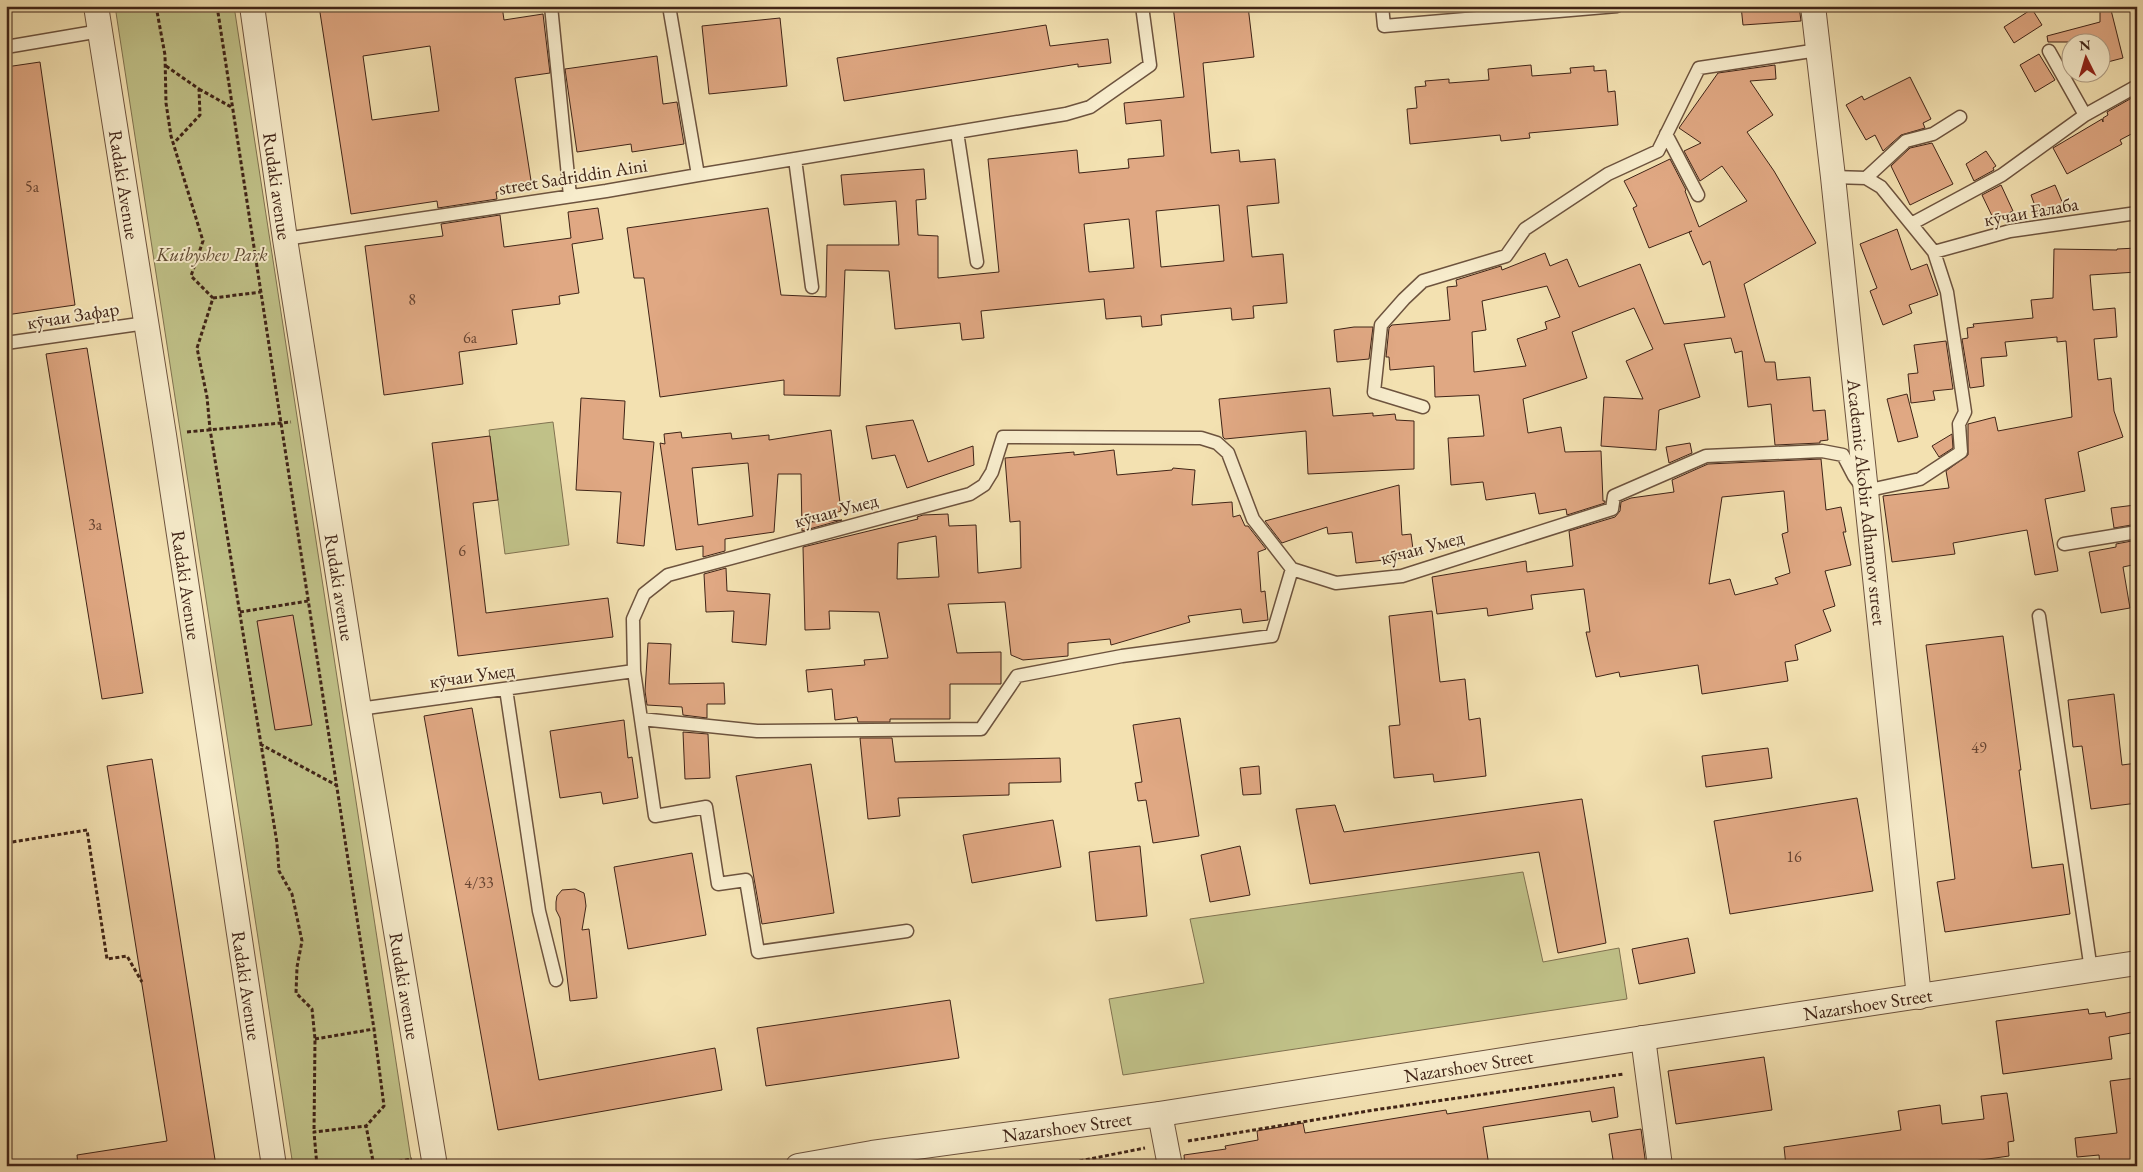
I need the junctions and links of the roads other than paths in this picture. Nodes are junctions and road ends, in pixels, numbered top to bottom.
1 (96, 6) edge
2 (252, 6) edge
3 (551, 6) edge
4 (669, 6) edge
5 (1142, 6) edge
6 (1382, 6) edge
7 (1617, 6) edge
8 (1813, 6) edge
9 (100, 31) junction
10 (6, 47) edge
11 (1818, 50) junction
12 (2049, 51) dead end
13 (2137, 86) edge
14 (2085, 115) junction
15 (1960, 117) dead end
16 (957, 132) junction
17 (1666, 134) junction
18 (795, 159) junction
19 (698, 175) junction
20 (1833, 177) junction
21 (1866, 178) junction
22 (1698, 194) dead end
23 (570, 196) junction
24 (2137, 213) edge
25 (1911, 224) junction
26 (285, 239) junction
27 (1934, 252) junction
28 (977, 262) dead end
29 (812, 287) dead end
30 (146, 323) junction
31 (6, 343) edge
32 (1423, 407) dead end
33 (1865, 491) junction
34 (2137, 532) edge
35 (2064, 544) dead end
36 (1292, 569) junction
37 (2039, 616) dead end
38 (634, 671) junction
39 (506, 689) junction
40 (359, 709) junction
41 (641, 719) junction
42 (907, 931) dead end
43 (2137, 963) edge
44 (2091, 970) junction
45 (556, 980) dead end
46 (1919, 996) junction
47 (1642, 1038) junction
48 (1160, 1114) junction
49 (1168, 1155) edge
50 (435, 1160) edge
51 (873, 1160) edge
52 (274, 1166) edge
53 (798, 1166) edge
54 (1660, 1166) edge

1 - 9 street, Radaki Avenue
2 - 26 street, Rudaki avenue
3 - 23 lane
4 - 19 lane
5 - 16 lane, street Sadriddin Aini
6 - 7 lane
8 - 11 street, Academic Akobir Adhamov street
9 - 10 lane
9 - 30 street, Radaki Avenue
11 - 17 lane
11 - 20 street, Academic Akobir Adhamov street
12 - 14 lane
13 - 14 lane
14 - 25 lane
15 - 21 lane
16 - 18 lane, street Sadriddin Aini
16 - 28 lane
17 - 22 lane
17 - 32 lane
18 - 19 lane, street Sadriddin Aini
18 - 29 lane
19 - 23 lane, street Sadriddin Aini
20 - 21 lane
20 - 33 street, Academic Akobir Adhamov street
21 - 25 lane
23 - 26 lane, street Sadriddin Aini
24 - 27 lane, кӯчаи Ғалаба
25 - 27 lane
26 - 40 street, Rudaki avenue
27 - 33 lane
30 - 31 lane, кӯчаи Зафар
30 - 52 street, Radaki Avenue
33 - 36 lane, кӯчаи Умед
33 - 46 street, Academic Akobir Adhamov street
34 - 35 lane
36 - 38 lane, кӯчаи Умед
36 - 41 lane
37 - 44 lane
38 - 39 lane, кӯчаи Умед
38 - 41 lane
39 - 40 lane, кӯчаи Умед
39 - 45 lane
40 - 50 street, Rudaki avenue
41 - 42 lane
43 - 44 street, Nazarshoev Street
44 - 46 street, Nazarshoev Street
46 - 47 street, Nazarshoev Street
47 - 48 street, Nazarshoev Street
47 - 54 street
48 - 49 street
48 - 51 street, Nazarshoev Street
51 - 53 street, Nazarshoev Street

